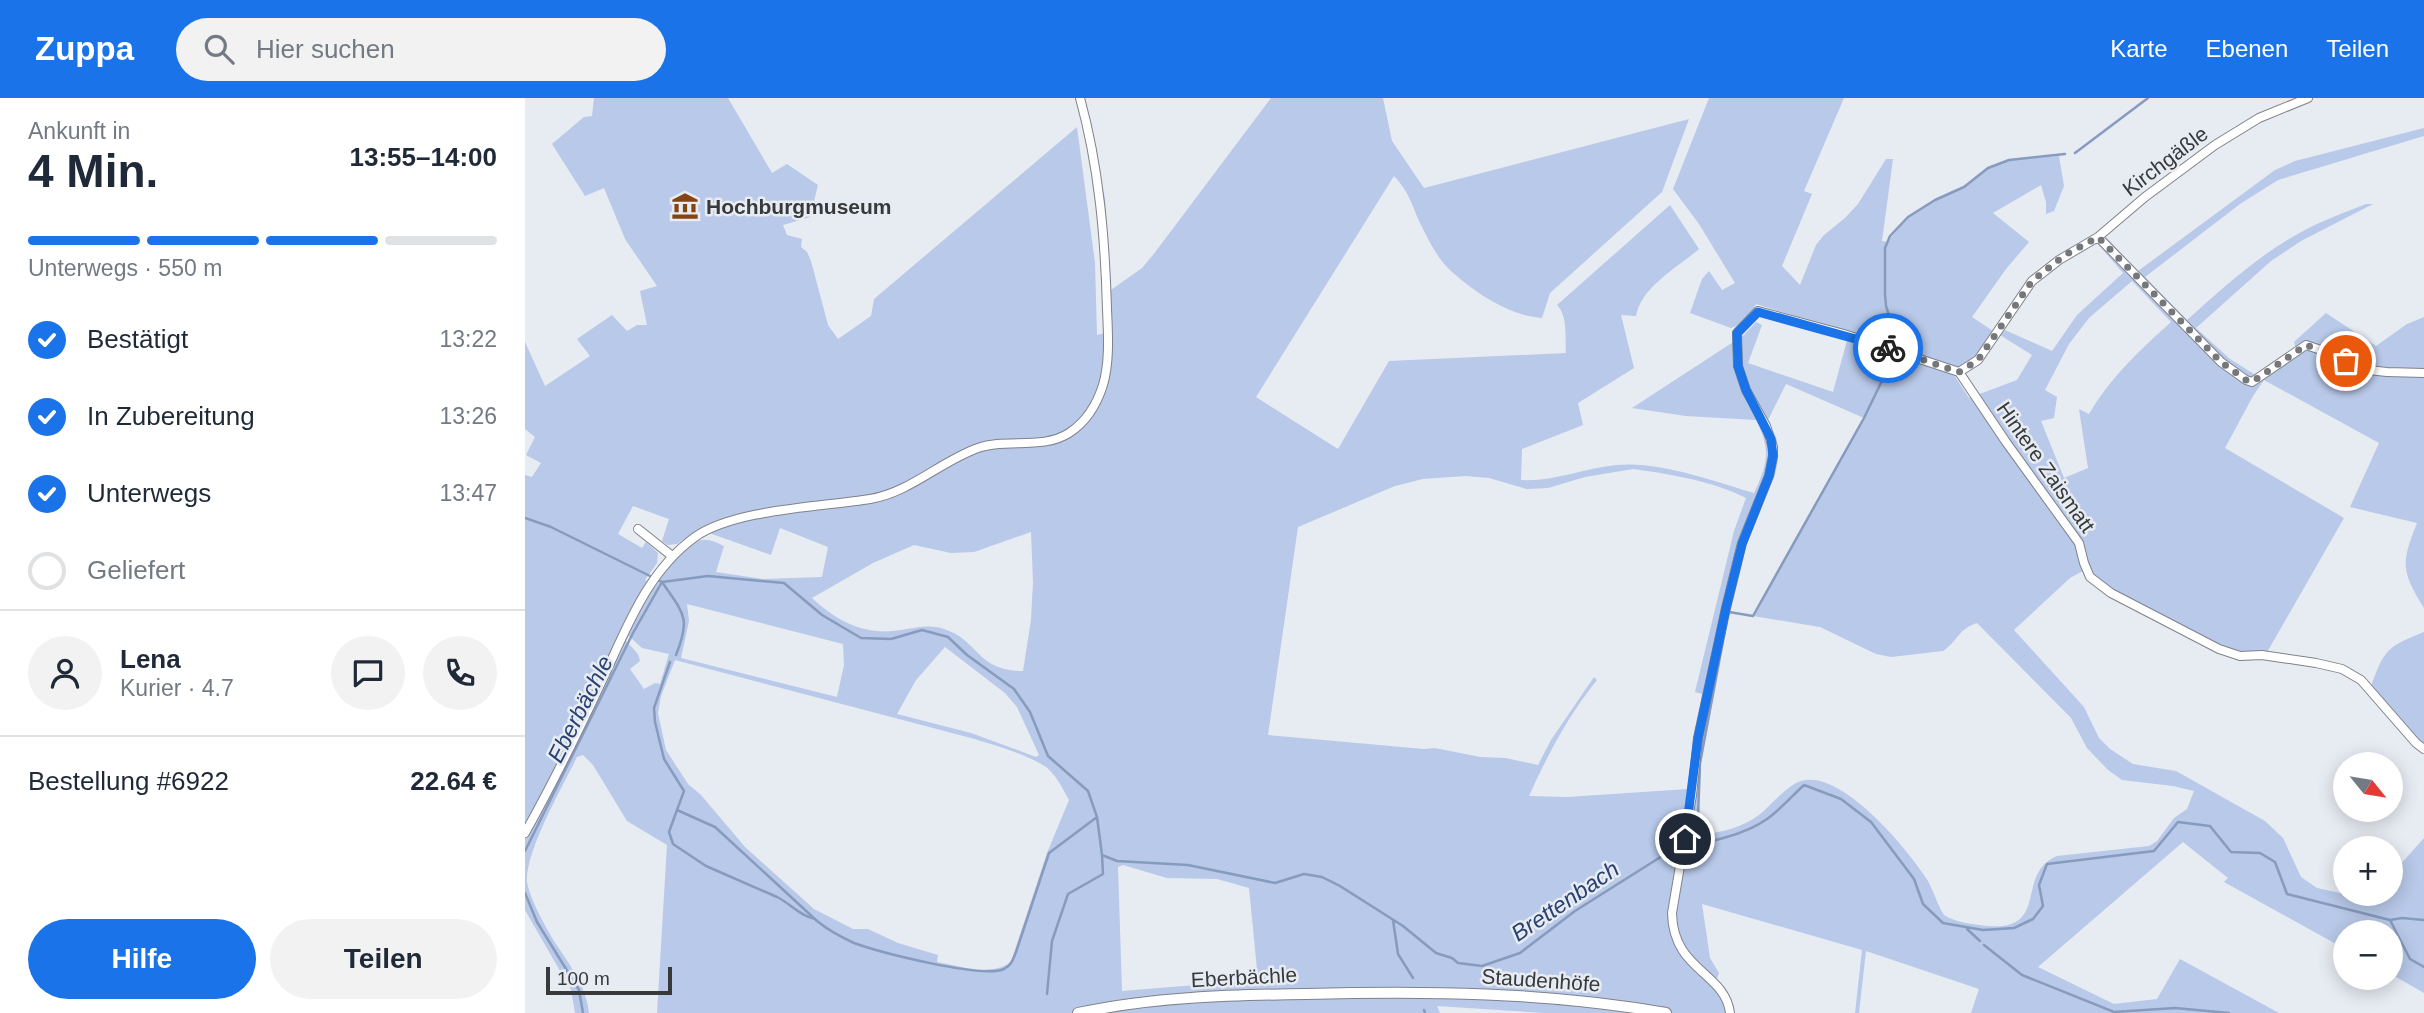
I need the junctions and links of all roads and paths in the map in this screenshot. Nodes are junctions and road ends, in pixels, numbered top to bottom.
1 (1080, 98) edge
2 (2308, 98) edge
3 (2098, 237) junction
4 (1959, 372) junction
5 (2424, 373) edge
6 (638, 529) dead end
7 (673, 556) junction
8 (2424, 749) edge
9 (525, 833) edge
10 (1413, 993) joint
11 (1078, 1013) edge
12 (1666, 1013) edge
13 (1730, 1013) edge

1 - 7 street
2 - 3 street, Kirchgäßle
3 - 4 street, Kirchgäßle
3 - 5 street
4 - 8 street, Hintere Zaismatt
4 - 13 street
6 - 7 street
7 - 9 street
10 - 11 main road, Eberbächle
10 - 12 main road, Staudenhöfe

